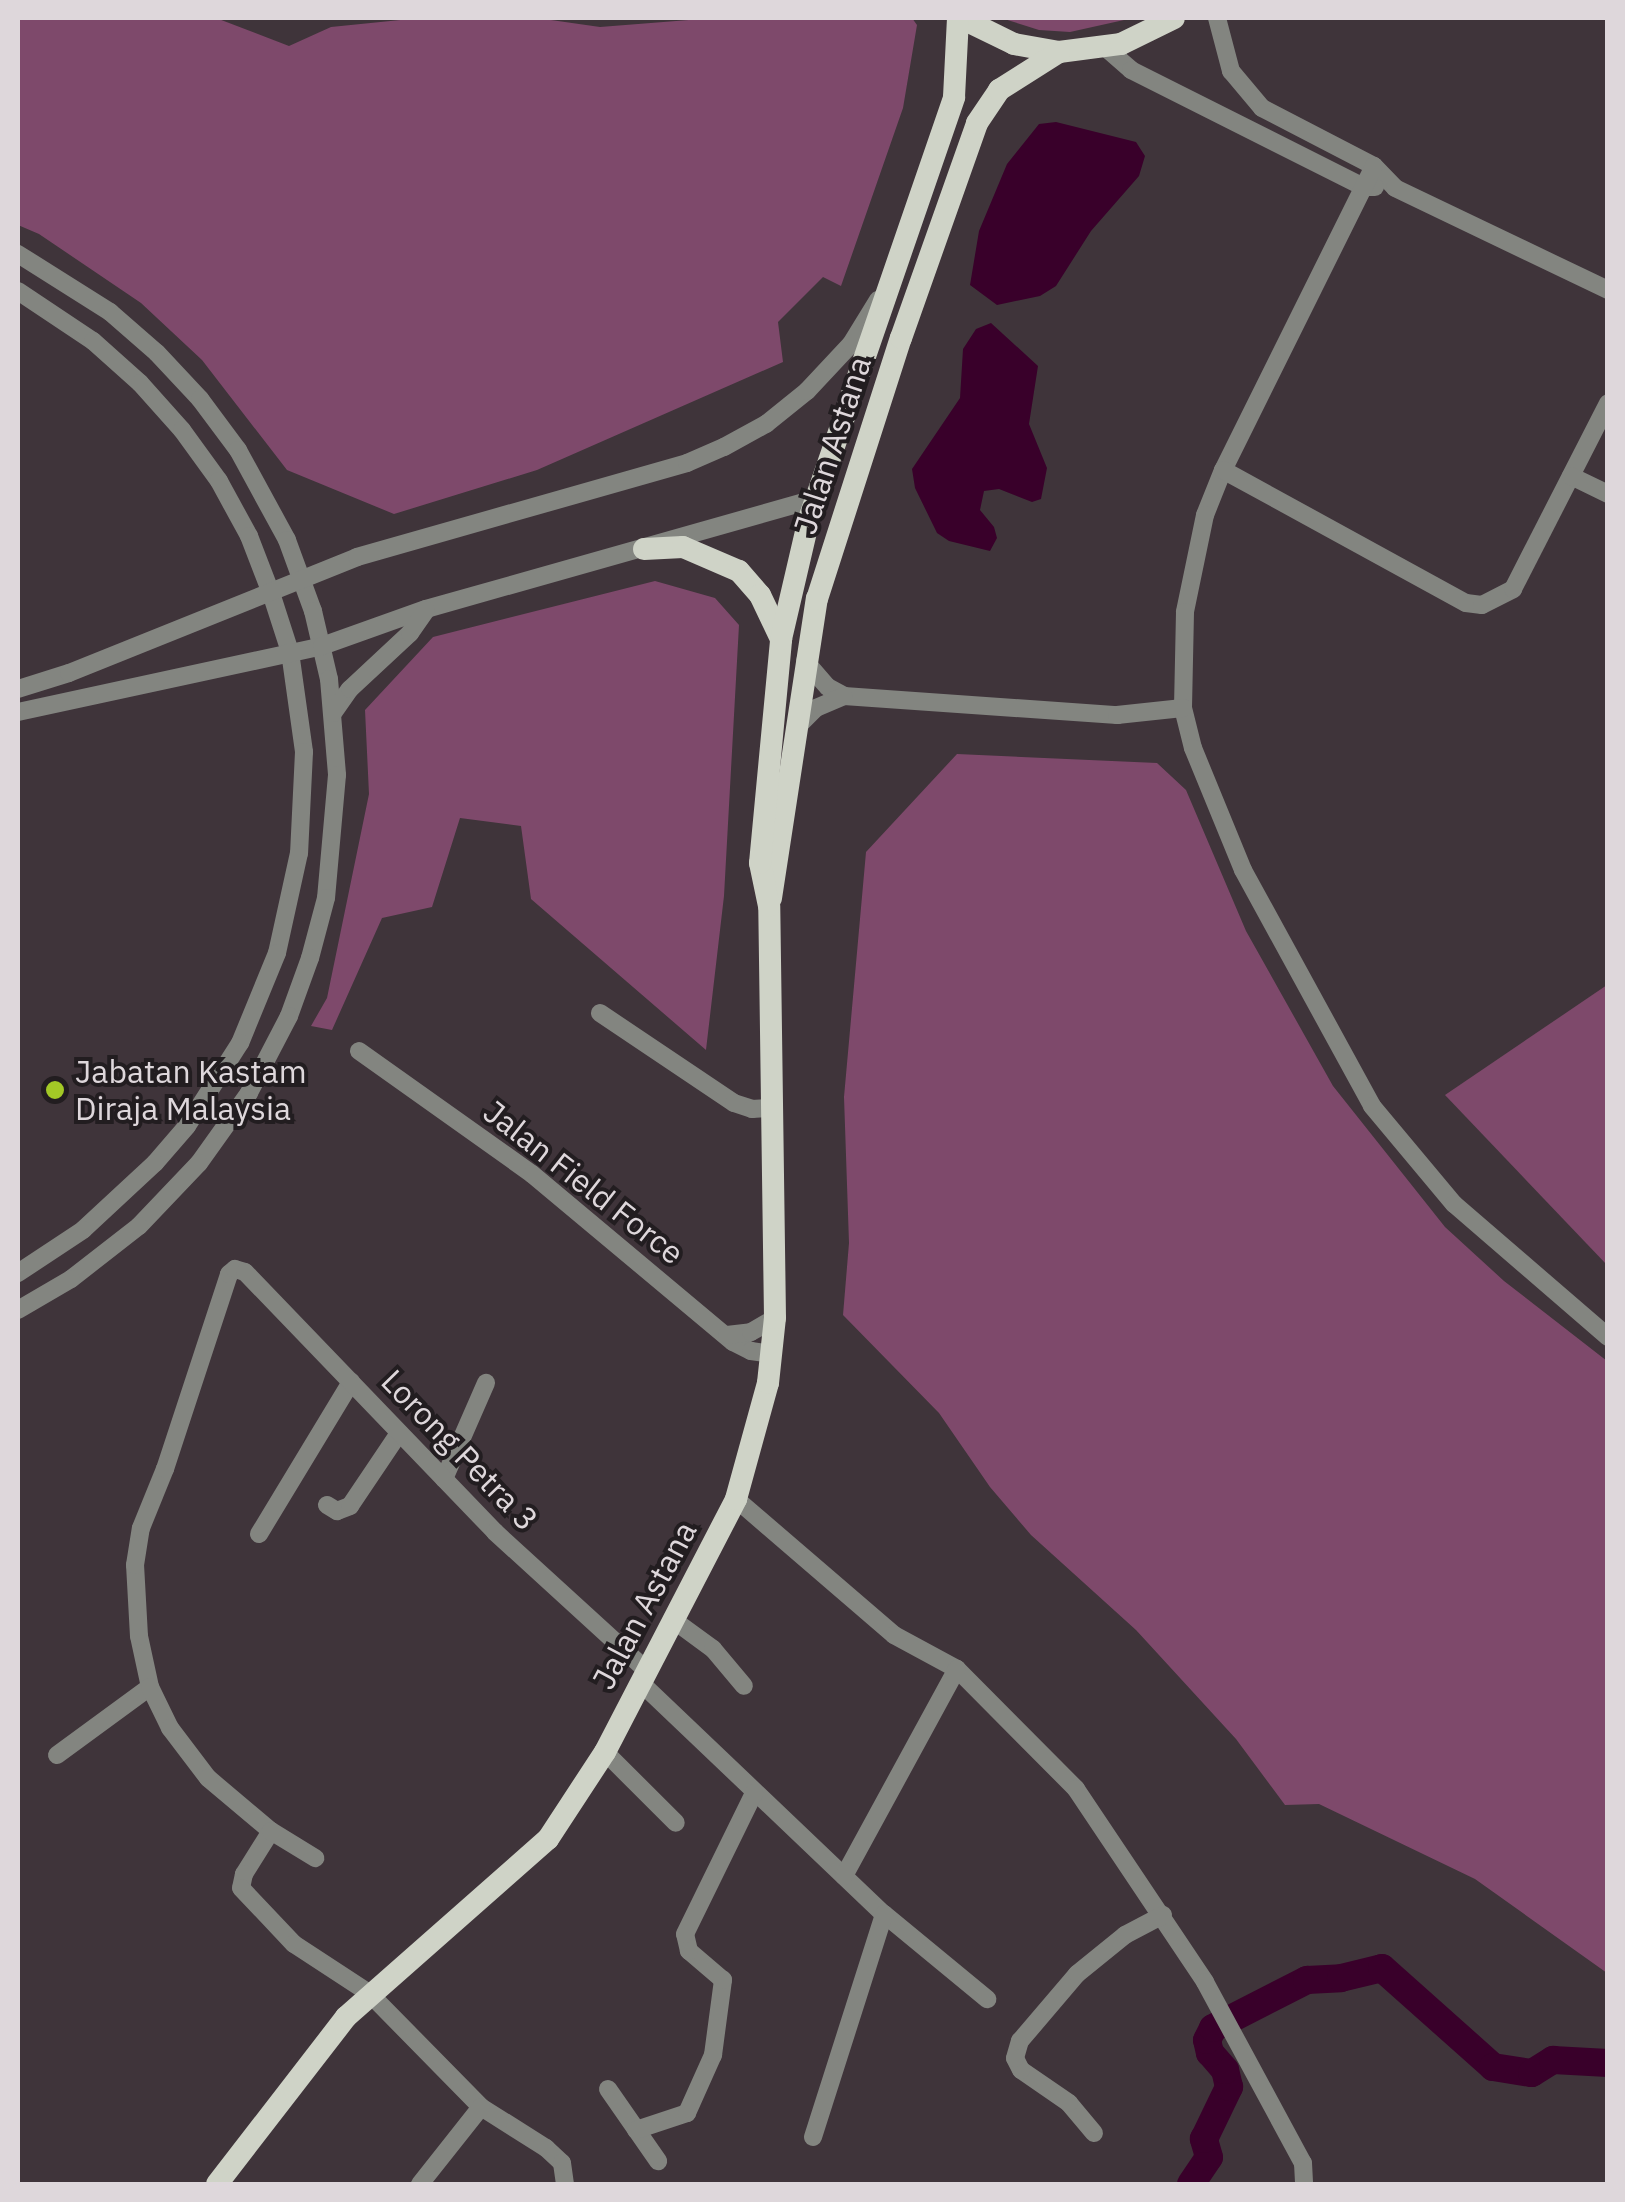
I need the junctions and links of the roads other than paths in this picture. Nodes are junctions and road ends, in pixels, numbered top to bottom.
1 (959, 18) edge
2 (1174, 18) edge
3 (1217, 18) edge
4 (1106, 48) junction
5 (1059, 52) junction
6 (1374, 166) junction
7 (1364, 187) junction
8 (1395, 188) junction
9 (18, 254) edge
10 (895, 270) junction
11 (1608, 290) edge
12 (18, 291) edge
13 (901, 338) junction
14 (1608, 403) edge
15 (1223, 470) junction
16 (1571, 476) junction
17 (1608, 494) edge
18 (816, 499) junction
19 (644, 550) junction
20 (302, 576) junction
21 (272, 593) junction
22 (426, 609) junction
23 (781, 639) junction
24 (322, 646) junction
25 (290, 652) junction
26 (805, 661) junction
27 (18, 688) edge
28 (844, 696) junction
29 (1183, 708) junction
30 (18, 711) edge
31 (334, 713) junction
32 (794, 731) junction
33 (769, 906) junction
34 (600, 1013) dead end
35 (359, 1051) dead end
36 (768, 1108) junction
37 (18, 1273) edge
38 (18, 1310) edge
39 (774, 1318) junction
40 (726, 1335) junction
41 (1608, 1338) edge
42 (772, 1354) junction
43 (352, 1382) junction
44 (486, 1383) dead end
45 (399, 1432) junction
46 (444, 1479) junction
47 (736, 1499) junction
48 (327, 1505) dead end
49 (260, 1534) dead end
50 (672, 1619) junction
51 (957, 1669) junction
52 (643, 1676) junction
53 (744, 1686) dead end
54 (150, 1687) junction
55 (605, 1752) junction
56 (57, 1755) dead end
57 (754, 1793) junction
58 (676, 1823) dead end
59 (272, 1831) junction
60 (315, 1858) dead end
61 (844, 1876) junction
62 (884, 1914) junction
63 (1164, 1914) junction
64 (369, 1993) junction
65 (987, 2000) dead end
66 (608, 2090) dead end
67 (481, 2107) junction
68 (636, 2130) junction
69 (1094, 2134) dead end
70 (813, 2138) dead end
71 (658, 2160) dead end
72 (216, 2184) edge
73 (420, 2184) edge
74 (565, 2184) edge
75 (1304, 2184) edge

1 - 5 main road
1 - 10 main road, Jalan Astana
2 - 4 main road
3 - 6 street
4 - 5 main road
4 - 7 street
5 - 13 main road, Jalan Astana
6 - 7 street
6 - 8 street
7 - 8 street
7 - 15 street
8 - 11 street
9 - 20 street
10 - 18 main road, Jalan Astana
10 - 20 street
12 - 21 street
13 - 18 main road
13 - 26 main road, Jalan Astana
14 - 16 street
15 - 16 street
15 - 29 street
16 - 17 street
18 - 19 street
18 - 23 main road, Jalan Astana
19 - 22 street
19 - 23 main road
20 - 21 street
20 - 24 street
21 - 25 street
21 - 27 street
22 - 24 street
22 - 31 street
23 - 33 main road, Jalan Astana
24 - 25 street
24 - 31 street
25 - 30 street
25 - 37 street
26 - 28 street
26 - 32 main road, Jalan Astana
28 - 29 street
28 - 32 street
29 - 41 street
31 - 38 street
32 - 33 main road, Jalan Astana
33 - 36 main road, Jalan Astana
34 - 36 street
35 - 40 street, Jalan Field Force
36 - 39 main road, Jalan Astana
39 - 40 street
39 - 42 main road, Jalan Astana
40 - 42 street, Jalan Field Force
42 - 47 main road, Jalan Astana
43 - 45 street, Lorong Petra 3
43 - 49 street
43 - 54 street, Lorong Petra 3
44 - 46 street
45 - 46 street, Lorong Petra 3
45 - 48 street
46 - 52 street, Lorong Petra 3
47 - 50 main road, Jalan Astana
47 - 51 street
50 - 52 main road, Jalan Astana
50 - 53 street
51 - 61 street
51 - 63 street
52 - 55 main road, Jalan Astana
52 - 57 street, Lorong Petra 3
54 - 56 street
54 - 59 street
55 - 58 street
55 - 64 main road, Jalan Astana
57 - 61 street, Lorong Petra 3
57 - 68 street
59 - 60 street
59 - 64 street
61 - 62 street, Lorong Petra 3
62 - 65 street, Lorong Petra 3
62 - 70 street
63 - 69 street
63 - 75 street
64 - 67 street
64 - 72 main road, Jalan Astana
66 - 68 street
67 - 73 street
67 - 74 street
68 - 71 street

